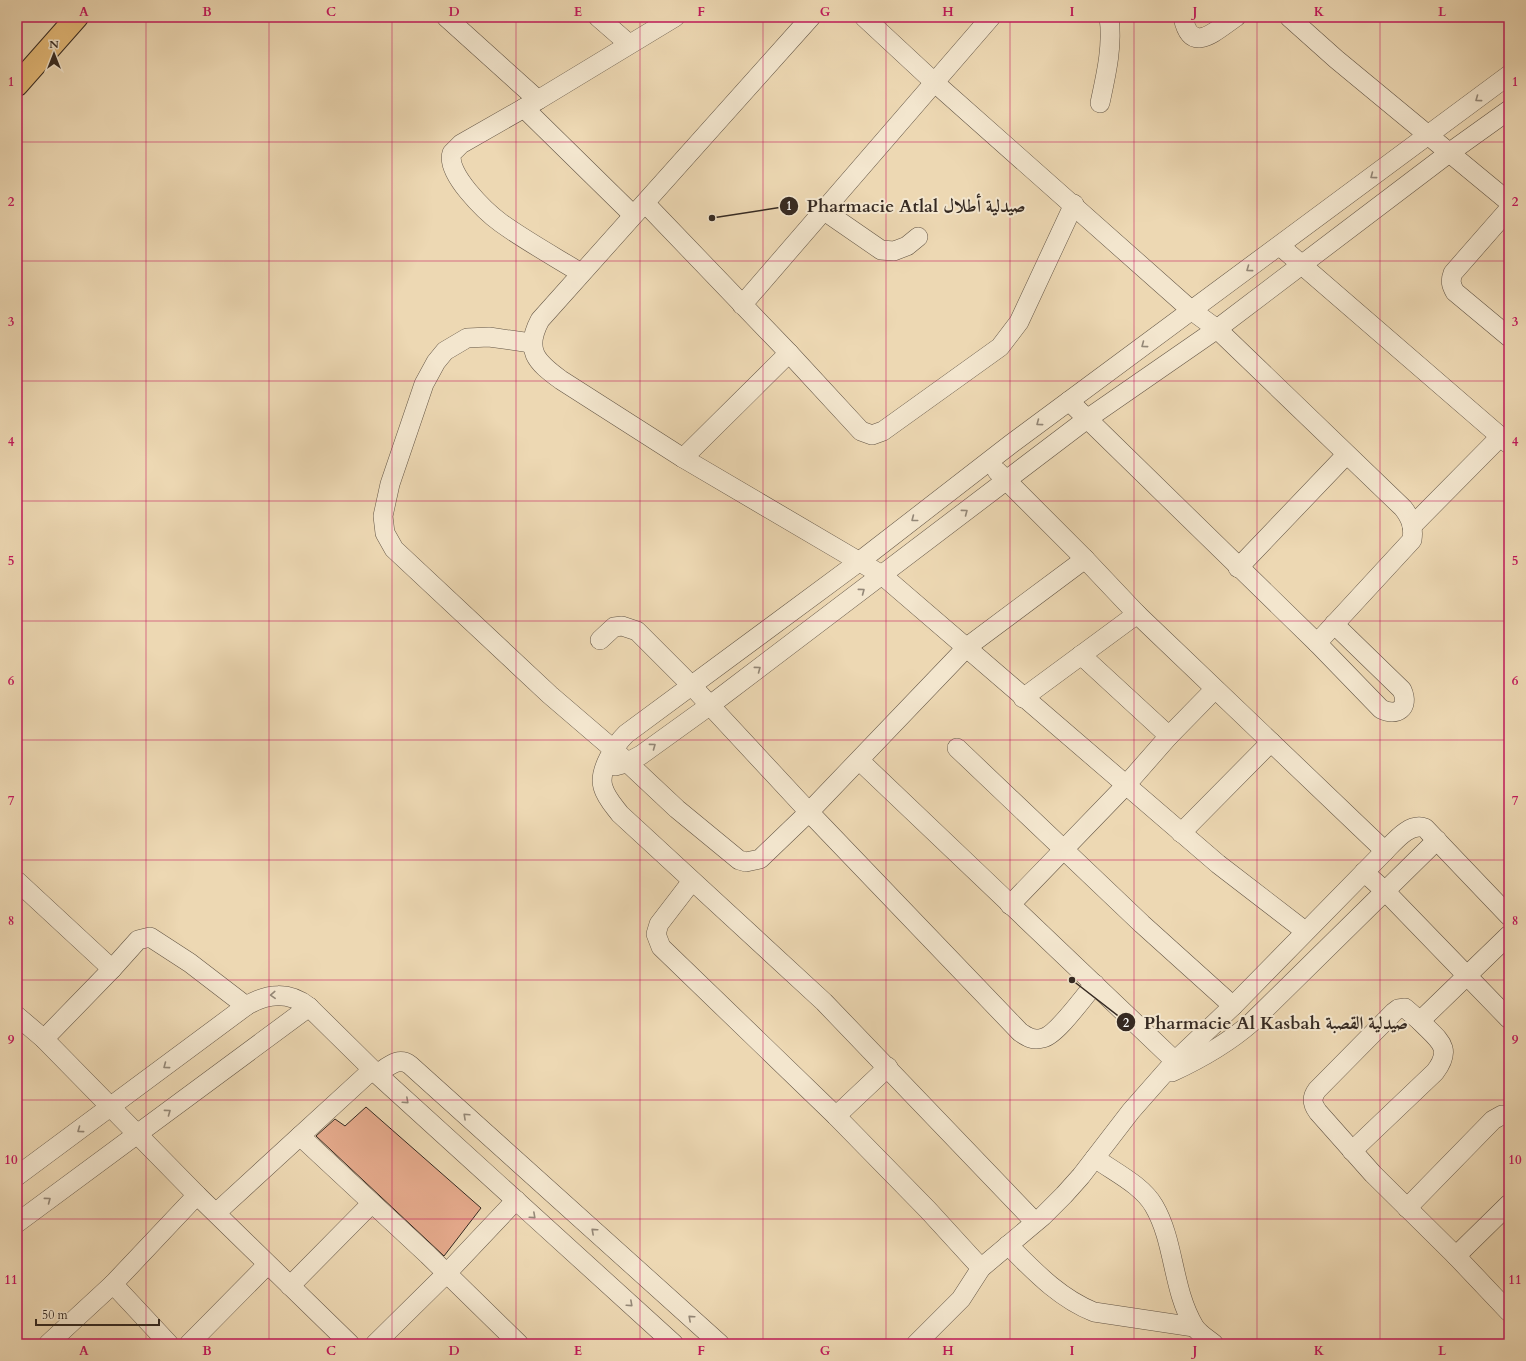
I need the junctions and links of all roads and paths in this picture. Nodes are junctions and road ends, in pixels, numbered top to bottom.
1 (77, 17) edge
2 (446, 17) edge
3 (598, 17) edge
4 (675, 17) edge
5 (811, 17) edge
6 (864, 17) edge
7 (991, 17) edge
8 (1109, 17) edge
9 (1183, 17) edge
10 (1236, 17) edge
11 (1289, 17) edge
12 (629, 44) junction
13 (1509, 75) edge
14 (934, 82) junction
15 (17, 85) edge
16 (1100, 103) dead end
17 (531, 104) junction
18 (1509, 110) edge
19 (1428, 135) junction
20 (1449, 153) junction
21 (1509, 202) edge
22 (1074, 204) junction
23 (639, 209) junction
24 (1509, 209) edge
25 (824, 210) junction
26 (918, 237) dead end
27 (1280, 246) junction
28 (1302, 266) junction
29 (582, 273) junction
30 (742, 305) junction
31 (1191, 310) junction
32 (1217, 329) junction
33 (1508, 334) edge
34 (531, 343) junction
35 (789, 353) junction
36 (1069, 401) junction
37 (1087, 420) junction
38 (1505, 440) edge
39 (1346, 455) junction
40 (682, 458) junction
41 (988, 462) junction
42 (1006, 481) junction
43 (1412, 526) junction
44 (1085, 559) junction
45 (860, 561) junction
46 (1238, 568) junction
47 (882, 576) junction
48 (1137, 614) junction
49 (1334, 624) junction
50 (600, 640) dead end
51 (1317, 643) junction
52 (967, 647) junction
53 (1081, 655) junction
54 (692, 686) junction
55 (1215, 689) junction
56 (1023, 698) junction
57 (710, 706) junction
58 (1169, 736) junction
59 (1271, 742) junction
60 (957, 748) dead end
61 (613, 749) junction
62 (860, 761) junction
63 (626, 763) junction
64 (606, 768) junction
65 (1126, 785) junction
66 (809, 812) junction
67 (1181, 833) junction
68 (1437, 840) junction
69 (1064, 850) junction
70 (1385, 850) junction
71 (1364, 872) junction
72 (17, 881) edge
73 (692, 881) junction
74 (1386, 891) junction
75 (1010, 905) junction
76 (1509, 916) edge
77 (1305, 931) junction
78 (1509, 935) edge
79 (112, 969) junction
80 (1467, 975) junction
81 (1095, 984) junction
82 (246, 1006) junction
83 (1233, 1006) junction
84 (309, 1007) junction
85 (17, 1016) edge
86 (1509, 1019) edge
87 (1420, 1022) junction
88 (44, 1039) junction
89 (1175, 1061) junction
90 (888, 1067) junction
91 (375, 1072) junction
92 (1162, 1077) junction
93 (111, 1107) junction
94 (836, 1116) junction
95 (1509, 1117) edge
96 (485, 1133) junction
97 (137, 1134) junction
98 (300, 1136) junction
99 (1352, 1151) junction
100 (464, 1154) junction
101 (1095, 1158) junction
102 (17, 1176) edge
103 (197, 1195) junction
104 (516, 1200) junction
105 (371, 1204) junction
106 (1509, 1204) edge
107 (1407, 1208) junction
108 (216, 1213) junction
109 (1035, 1222) junction
110 (17, 1223) edge
111 (1008, 1245) junction
112 (1456, 1256) junction
113 (267, 1265) junction
114 (981, 1268) junction
115 (447, 1273) junction
116 (113, 1284) junction
117 (290, 1286) junction
118 (1509, 1312) edge
119 (1194, 1327) junction
120 (48, 1344) edge
121 (169, 1344) edge
122 (189, 1344) edge
123 (350, 1344) edge
124 (375, 1344) edge
125 (519, 1344) edge
126 (674, 1344) edge
127 (720, 1344) edge
128 (916, 1344) edge
129 (1214, 1344) edge

1 - 15 main road
2 - 17 street
3 - 12 street
4 - 12 street
5 - 23 street
6 - 14 street
7 - 14 street
8 - 16 street
9 - 10 street
11 - 19 street
12 - 17 street
13 -> 19 street
14 - 22 street
14 - 25 street
17 - 23 street
17 - 29 street
18 - 20 street
19 - 20 street
19 -> 27 street
20 - 21 street
20 - 28 street
22 - 31 street
22 - 35 street
23 - 29 street
23 - 30 street
24 - 33 street
25 - 26 street
25 - 30 street
27 - 28 street
27 -> 31 street
28 - 32 street
28 - 38 street
29 - 34 street
30 - 35 street
31 - 32 street
31 -> 36 street
32 - 37 street
32 - 39 street
34 - 40 street
34 - 61 street
35 - 40 street
36 - 37 street
36 -> 41 street
37 - 42 street
37 - 46 street
38 - 43 street
39 - 43 street
39 - 46 street
40 - 45 street
41 - 42 street
41 -> 45 street
42 - 44 street
47 -> 42 street
43 - 49 street
44 - 48 street
44 - 52 street
45 - 47 street
45 - 54 street
46 - 51 street
47 - 52 street
57 -> 47 street
48 - 53 street
48 - 55 street
49 - 51 street
49 - 51 street
50 - 54 street
52 - 56 street
52 - 62 street
53 - 56 street
53 - 58 street
54 - 57 street
54 - 61 street
55 - 58 street
55 - 59 street
56 - 65 street
63 -> 57 street
57 - 66 street
58 - 65 street
59 - 67 street
59 - 70 street
60 - 69 street
61 - 63 street
61 - 64 street
62 - 66 street
62 - 75 street
63 - 64 street
63 - 66 street
64 - 73 street
65 - 67 street
65 - 69 street
66 - 81 street
67 - 77 street
68 - 70 street
68 - 74 street
68 - 76 street
69 - 75 street
69 - 83 street
70 - 71 street
71 - 74 street
71 - 77 street
72 - 79 street
73 - 90 street
73 - 94 street
74 - 80 street
74 - 92 street
75 - 81 street
77 - 83 street
78 - 80 street
79 - 82 street
79 - 88 street
80 - 86 street
80 - 87 street
81 - 89 street
84 -> 82 street
82 -> 93 street
83 - 89 street
84 - 91 street
97 -> 84 street
85 - 88 street
87 - 99 street
87 - 99 street
88 - 93 street
89 - 92 street
90 - 94 street
90 - 109 street
96 -> 91 street
91 - 98 street
91 -> 100 street
92 - 101 street
93 - 97 street
93 -> 102 street
94 - 114 street
95 - 107 street
96 - 100 street
127 -> 96 street
97 - 103 street
110 -> 97 street
98 - 105 street
98 - 108 street
99 - 107 street
100 - 104 street
101 - 109 street
101 - 119 street
103 - 108 street
103 - 116 street
104 - 115 street
104 -> 126 street
105 - 115 street
105 - 117 street
106 - 112 street
107 - 112 street
108 - 113 street
109 - 111 street
111 - 114 street
111 - 119 street
112 - 118 street
113 - 117 street
113 - 122 street
114 - 128 street
115 - 124 street
115 - 125 street
116 - 120 street
116 - 121 street
117 - 123 street
119 - 129 street

